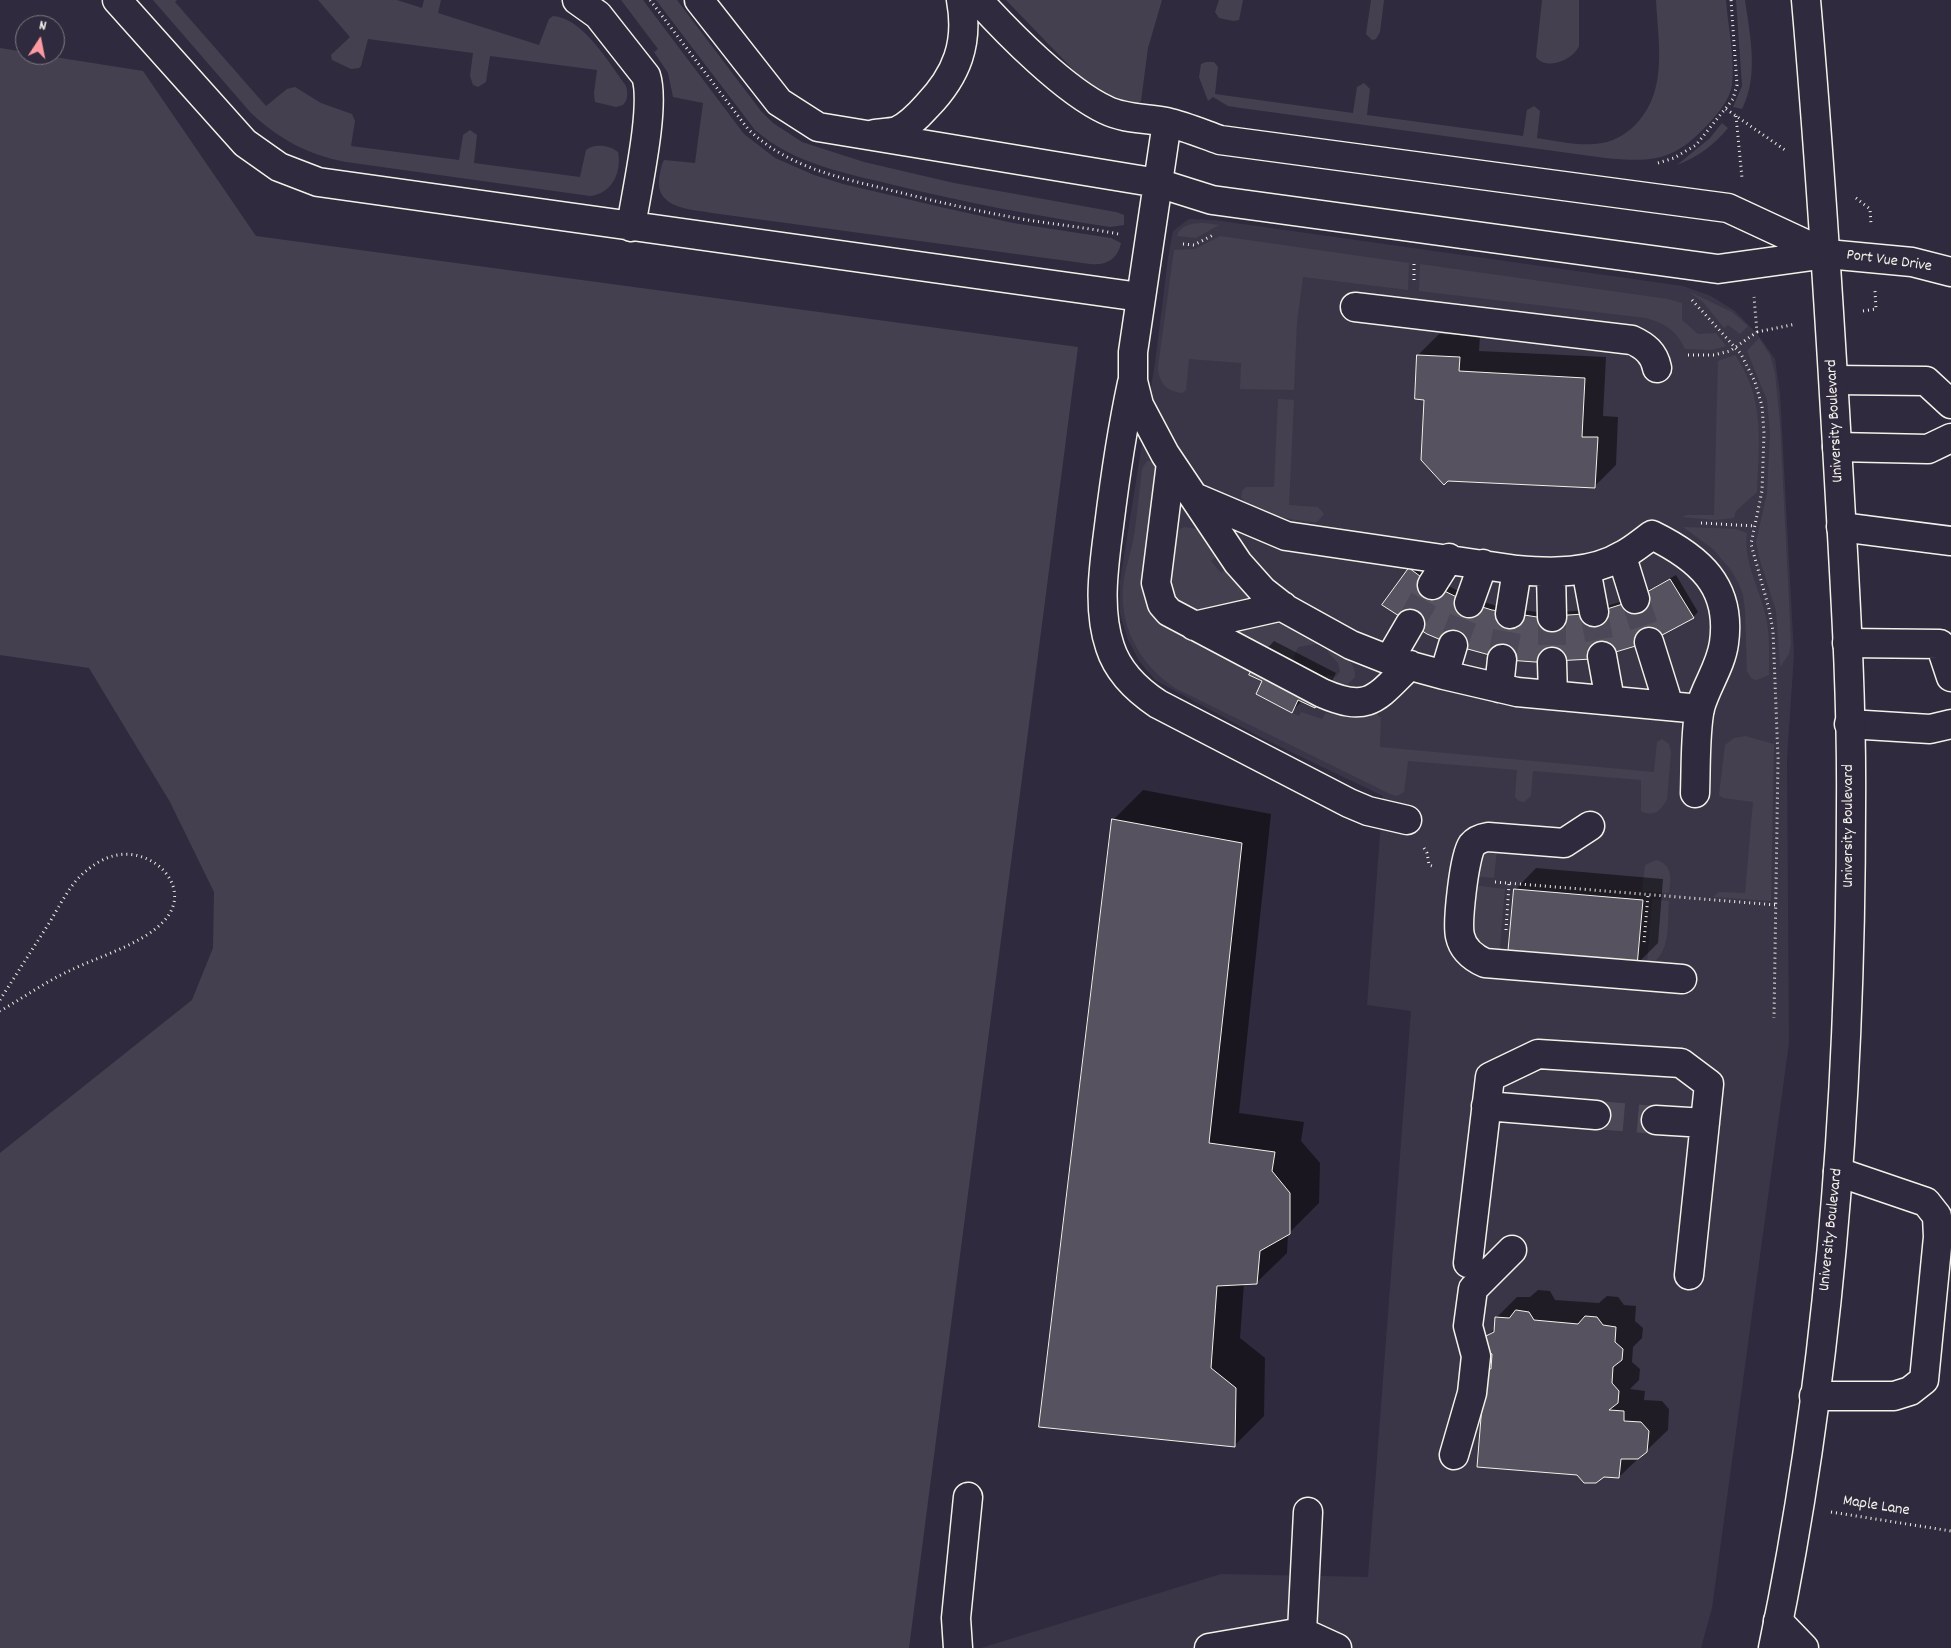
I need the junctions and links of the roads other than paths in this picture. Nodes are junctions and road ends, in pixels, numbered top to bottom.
1 (117, 0) edge
2 (578, 0) edge
3 (699, 0) edge
4 (961, 0) edge
5 (978, 0) edge
6 (1806, 0) edge
7 (1166, 122) junction
8 (862, 136) junction
9 (1158, 182) junction
10 (631, 227) junction
11 (1827, 254) junction
12 (1951, 272) edge
13 (1140, 297) junction
14 (1355, 307) dead end
15 (1657, 368) dead end
16 (1834, 380) junction
17 (1133, 381) junction
18 (1951, 404) edge
19 (1951, 438) edge
20 (1837, 447) junction
21 (1171, 463) junction
22 (1194, 497) junction
23 (1841, 527) junction
24 (1951, 541) edge
25 (1622, 557) junction
26 (1449, 558) junction
27 (1483, 564) junction
28 (1586, 568) junction
29 (1517, 570) junction
30 (1551, 573) junction
31 (1432, 585) tunnel mouth
32 (1635, 599) tunnel mouth
33 (1469, 603) tunnel mouth
34 (1283, 606) junction
35 (1594, 612) tunnel mouth
36 (1510, 614) tunnel mouth
37 (1552, 617) tunnel mouth
38 (1410, 624) tunnel mouth
39 (1194, 626) junction
40 (1649, 642) tunnel mouth
41 (1847, 643) junction
42 (1453, 645) tunnel mouth
43 (1602, 656) tunnel mouth
44 (1502, 659) tunnel mouth
45 (1552, 662) tunnel mouth
46 (1400, 663) junction
47 (1444, 675) junction
48 (1951, 677) edge
49 (1499, 688) junction
50 (1553, 695) junction
51 (1610, 700) junction
52 (1669, 706) junction
53 (1700, 709) junction
54 (1849, 724) junction
55 (1951, 724) edge
56 (1694, 793) dead end
57 (1407, 820) dead end
58 (1590, 826) dead end
59 (1682, 979) dead end
60 (1486, 1106) junction
61 (1596, 1115) tunnel mouth
62 (1656, 1120) tunnel mouth
63 (1705, 1123) junction
64 (1838, 1172) junction
65 (1512, 1250) dead end
66 (1468, 1263) dead end
67 (1689, 1274) dead end
68 (1814, 1396) junction
69 (1454, 1455) dead end
70 (968, 1497) dead end
71 (1308, 1512) dead end
72 (1778, 1621) junction
73 (1304, 1640) edge
74 (1213, 1647) edge
75 (958, 1648) edge
76 (1337, 1648) edge
77 (1772, 1648) edge
78 (1804, 1648) edge

1 - 10 street
2 - 10 street
3 - 8 street
4 - 8 street
5 - 7 street
6 - 11 street, University Boulevard
7 - 9 street
7 - 11 street
8 - 9 street
9 - 11 street
9 - 13 street
10 - 13 street
11 - 12 street, Port Vue Drive
11 - 16 street, University Boulevard
13 - 17 street
14 - 15 street
16 - 18 street
16 - 20 street, University Boulevard
17 - 21 street
17 - 57 street
19 - 20 street
20 - 23 street, University Boulevard
21 - 22 street
21 - 39 street
22 - 26 street
22 - 34 street
23 - 24 street
23 - 41 street, University Boulevard
25 - 28 street
25 - 32 street
25 - 53 street
26 - 27 street
26 - 31 street
27 - 29 street
27 - 33 street
28 - 30 street
28 - 35 street
29 - 30 street
29 - 36 street
30 - 37 street
34 - 39 street
34 - 46 street
38 - 46 street
39 - 46 street
40 - 52 street
41 - 48 street
41 - 54 street, University Boulevard
42 - 47 street
43 - 51 street
44 - 49 street
45 - 50 street
46 - 47 street
47 - 49 street
49 - 50 street
50 - 51 street
51 - 52 street
52 - 53 street
53 - 56 street
54 - 55 street
54 - 64 street, University Boulevard
58 - 59 street
60 - 61 street
60 - 63 street
60 - 66 street
62 - 63 street
63 - 67 street
64 - 68 street, University Boulevard
64 - 68 street
65 - 69 street
68 - 72 street, University Boulevard
70 - 75 street
71 - 73 street
72 - 77 street, University Boulevard
72 - 78 street
73 - 74 street
73 - 76 street

